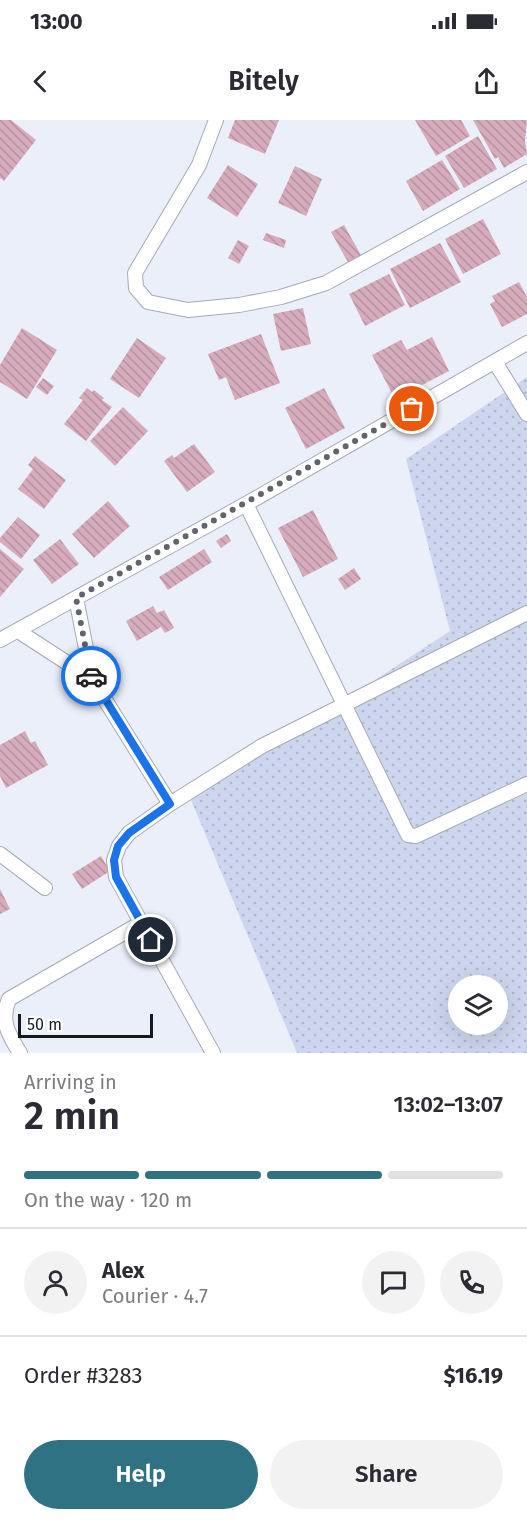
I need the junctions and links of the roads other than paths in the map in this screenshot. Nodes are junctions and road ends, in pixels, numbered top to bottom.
1 (216, 120) edge
2 (527, 172) edge
3 (527, 343) edge
4 (495, 362) junction
5 (527, 414) edge
6 (246, 504) junction
7 (76, 598) junction
8 (527, 613) edge
9 (18, 631) junction
10 (0, 640) edge
11 (92, 679) junction
12 (345, 705) junction
13 (527, 784) edge
14 (170, 804) junction
15 (0, 854) edge
16 (45, 888) dead end
17 (141, 923) junction
18 (20, 1053) edge
19 (213, 1053) edge

1 - 2 street
3 - 4 street
4 - 5 street
4 - 6 street
6 - 7 street
6 - 12 street
7 - 9 street
7 - 11 street
8 - 12 street
9 - 10 street
9 - 11 street
11 - 14 street
12 - 13 street
12 - 14 street
14 - 17 street
15 - 16 street
17 - 18 street
17 - 19 street

